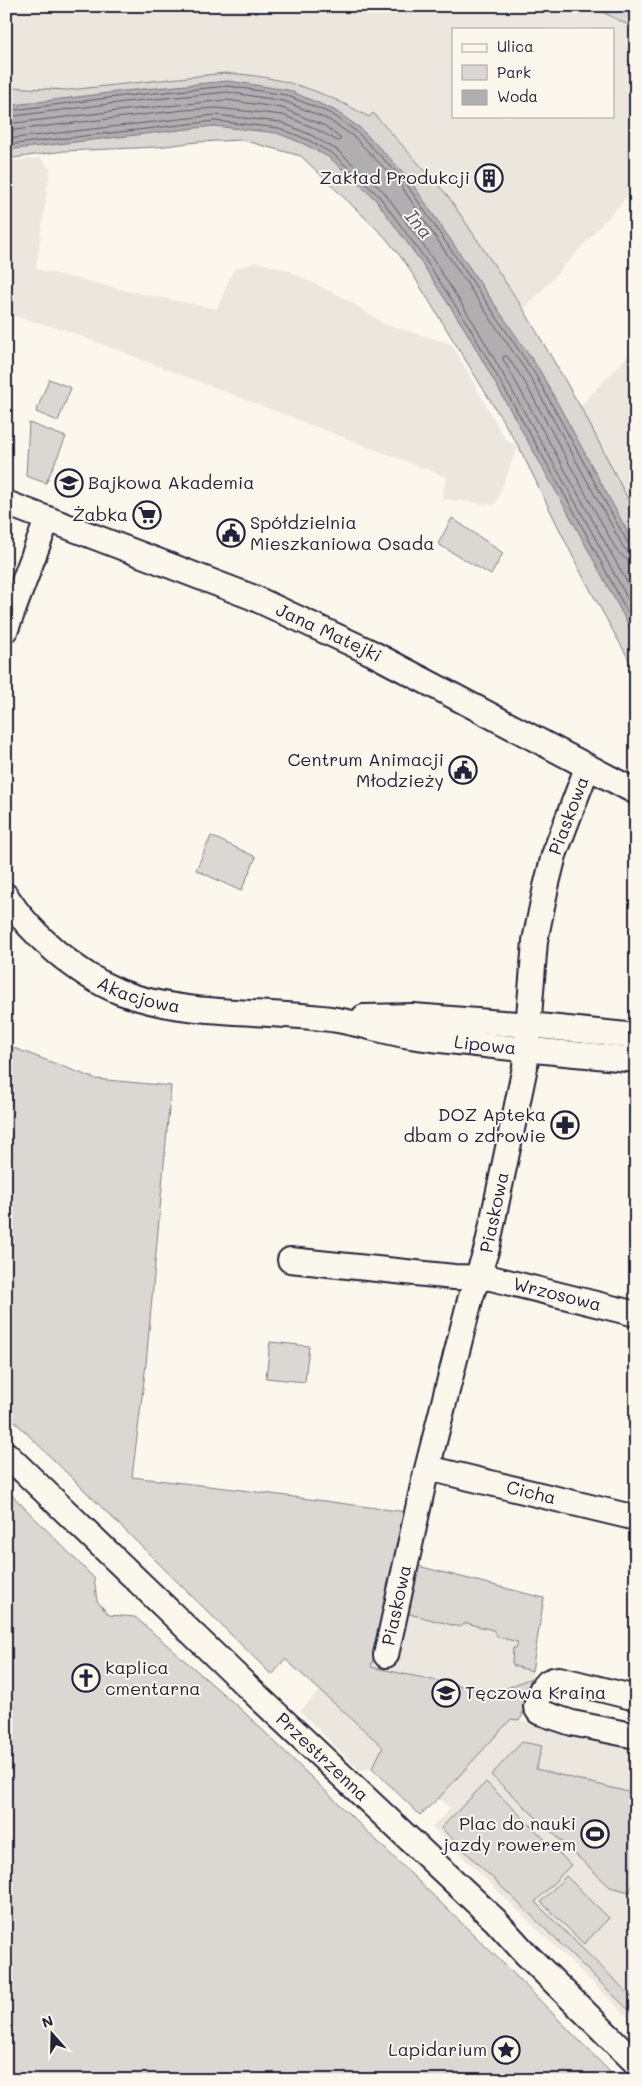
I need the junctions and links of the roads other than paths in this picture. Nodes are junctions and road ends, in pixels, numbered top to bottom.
1 (6, 503) edge
2 (47, 520) junction
3 (6, 629) edge
4 (587, 768) junction
5 (636, 792) edge
6 (6, 896) edge
7 (306, 1018) joint
8 (336, 1020) junction
9 (529, 1025) junction
10 (636, 1036) edge
11 (527, 1049) junction
12 (636, 1060) edge
13 (290, 1260) dead end
14 (478, 1276) junction
15 (636, 1314) edge
16 (6, 1454) edge
17 (428, 1468) junction
18 (636, 1518) edge
19 (386, 1655) dead end
20 (636, 1698) edge
21 (636, 1736) edge
22 (636, 2063) edge

1 - 2 street, Jana Matejki
2 - 3 street
2 - 4 street, Jana Matejki
4 - 5 street, Jana Matejki
4 - 9 street, Piaskowa
6 - 7 street, Akacjowa
7 - 8 street, Lipowa
8 - 9 street, Lipowa
8 - 11 street, Lipowa
9 - 10 street, Lipowa
9 - 11 street, Piaskowa
11 - 12 street, Lipowa
11 - 14 street, Piaskowa
13 - 14 street, Wrzosowa
14 - 15 street, Wrzosowa
14 - 17 street, Piaskowa
16 - 22 street, Przestrzenna
17 - 18 street, Cicha
17 - 19 street, Piaskowa
20 - 21 street

